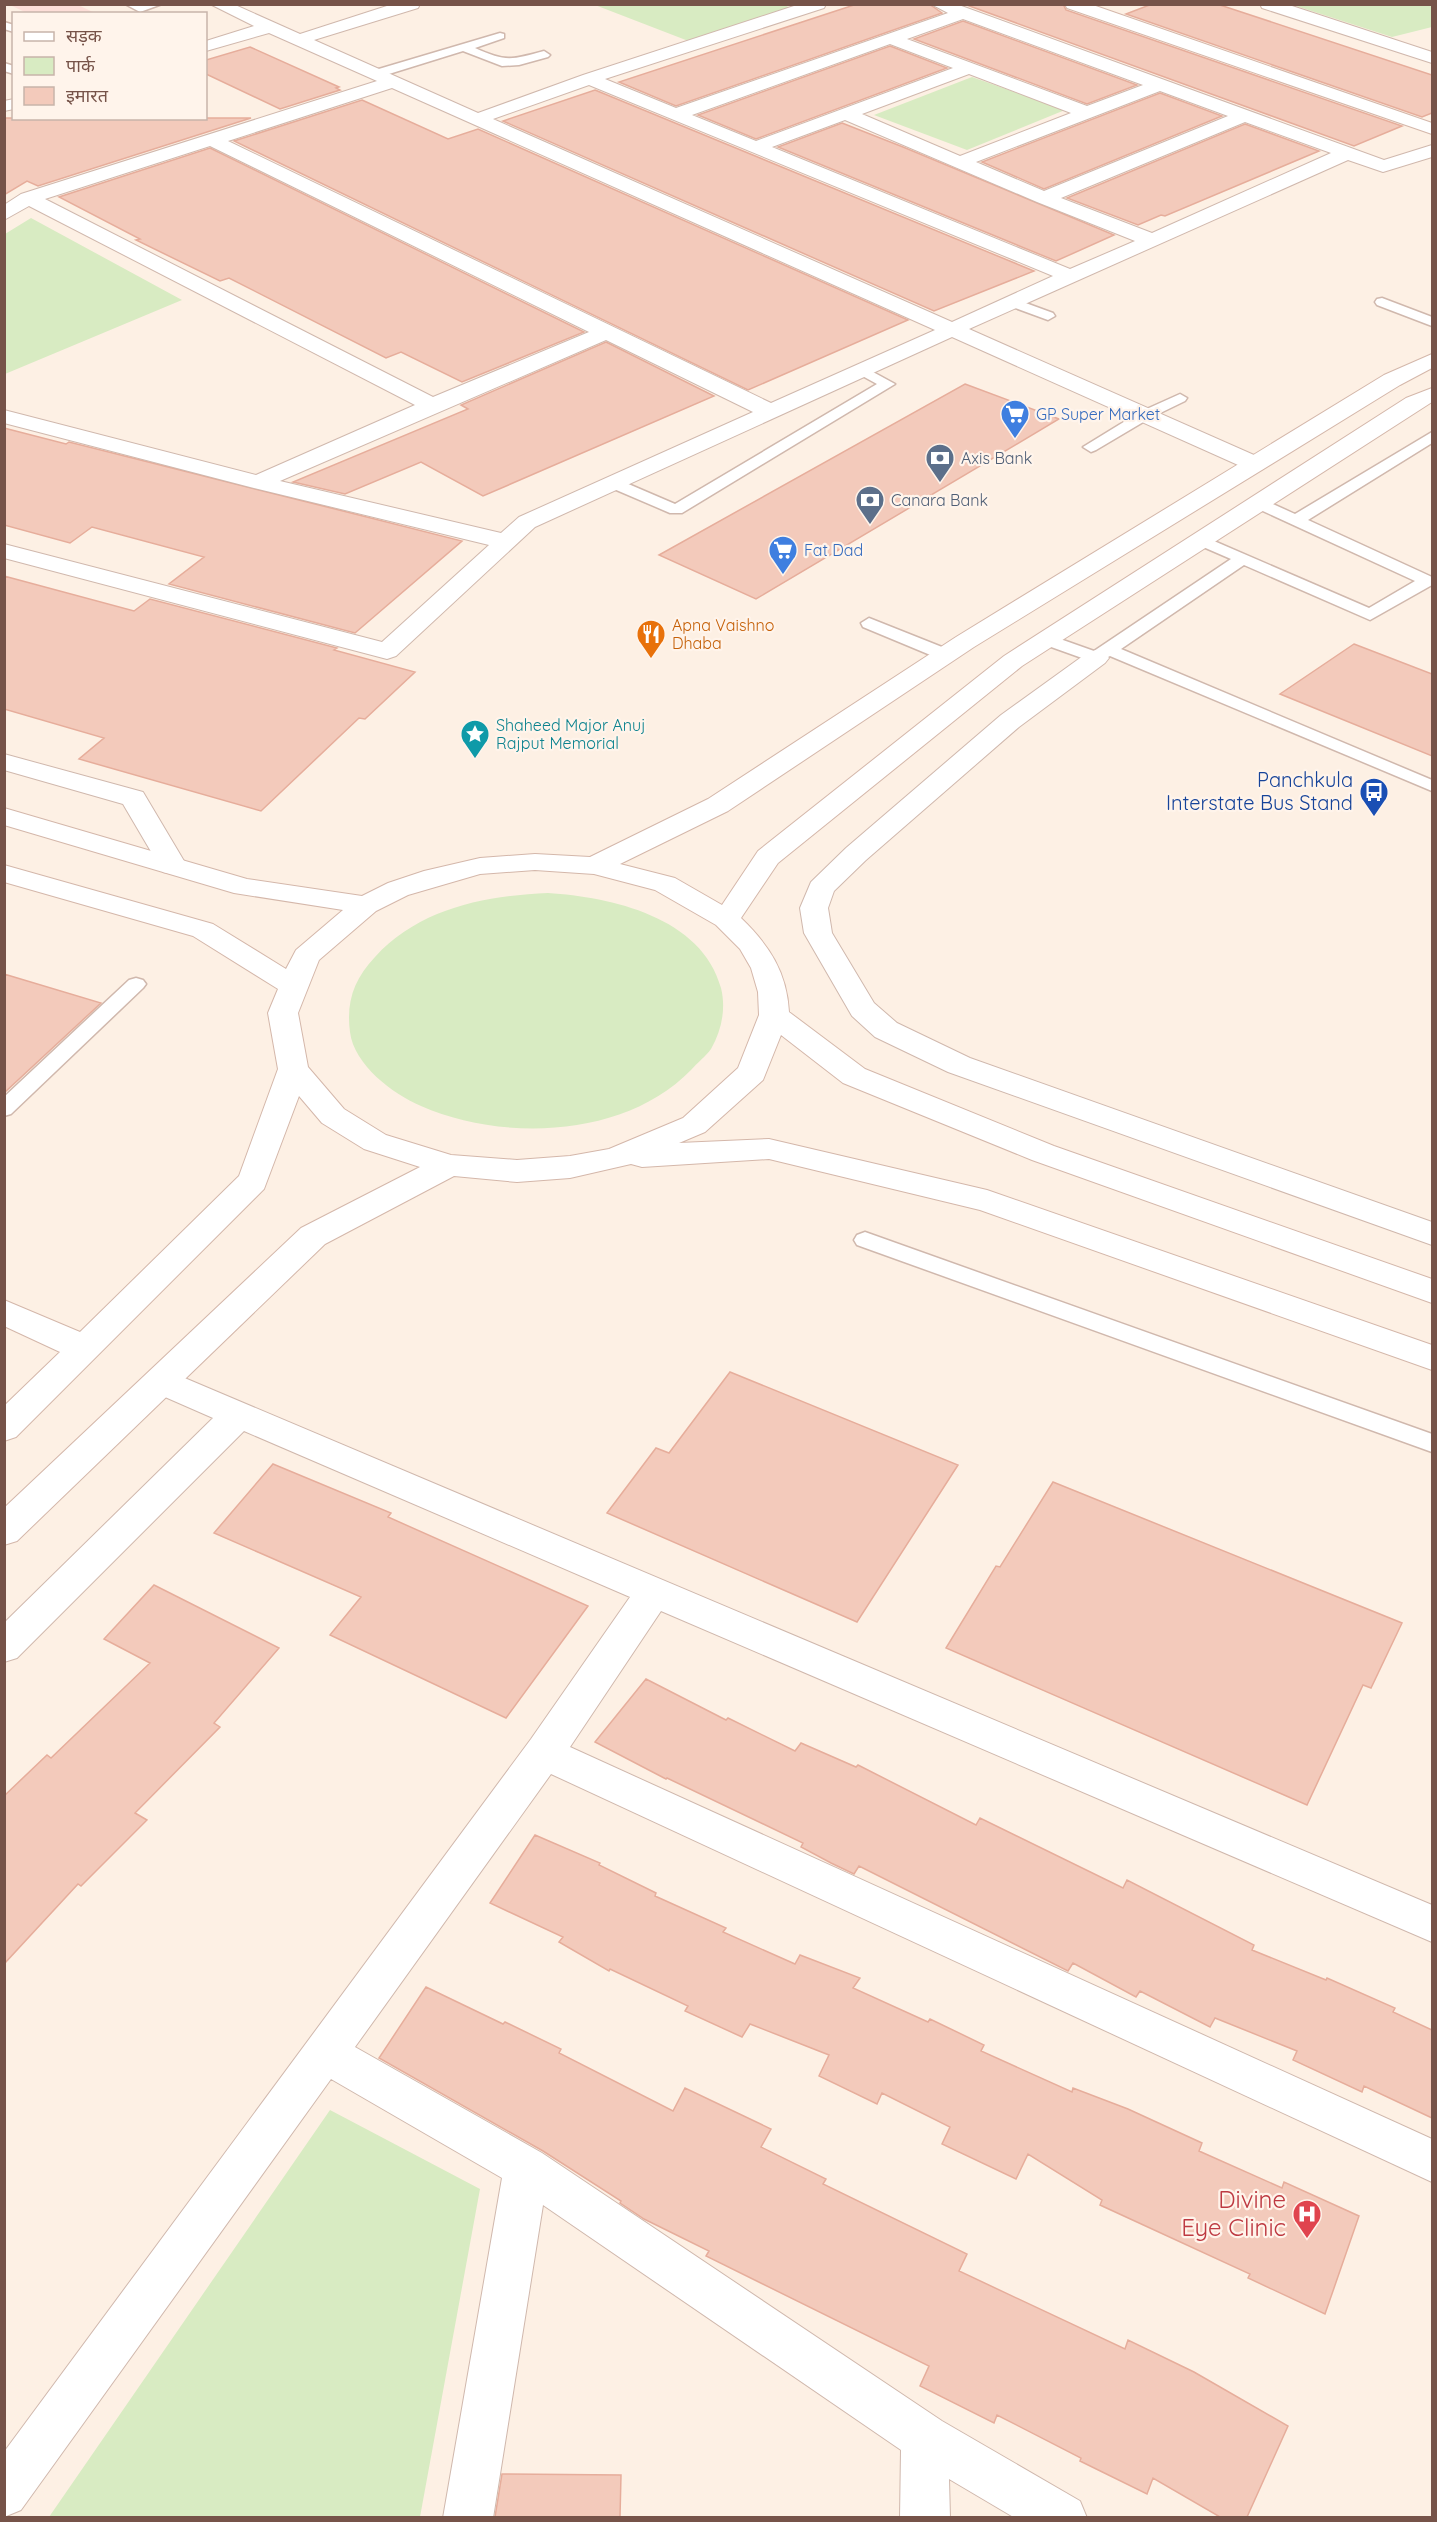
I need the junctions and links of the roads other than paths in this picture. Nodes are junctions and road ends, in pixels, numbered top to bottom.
1 (130, 4) edge
2 (157, 4) edge
3 (218, 4) edge
4 (412, 4) edge
5 (939, 4) edge
6 (1073, 4) edge
7 (1110, 4) edge
8 (1268, 4) edge
9 (803, 6) edge
10 (963, 13) junction
11 (270, 27) junction
12 (500, 36) dead end
13 (1422, 37) dead end
14 (892, 39) junction
15 (298, 40) junction
16 (1392, 45) junction
17 (207, 46) edge
18 (464, 47) junction
19 (544, 54) dead end
20 (1432, 58) edge
21 (969, 68) junction
22 (384, 78) junction
23 (589, 79) junction
24 (1161, 84) junction
25 (844, 112) junction
26 (1088, 113) junction
27 (676, 114) junction
28 (1246, 115) junction
29 (1432, 115) edge
30 (477, 119) junction
31 (1432, 129) edge
32 (212, 140) junction
33 (756, 147) junction
34 (1432, 151) edge
35 (1348, 153) junction
36 (960, 162) junction
37 (28, 198) junction
38 (1044, 198) junction
39 (4, 214) edge
40 (1154, 241) junction
41 (1070, 276) junction
42 (1012, 302) junction
43 (1382, 302) dead end
44 (1048, 316) dead end
45 (1432, 321) edge
46 (952, 330) junction
47 (606, 332) junction
48 (1432, 360) edge
49 (862, 370) junction
50 (1432, 394) edge
51 (1180, 398) dead end
52 (432, 405) junction
53 (771, 412) junction
54 (1145, 415) junction
55 (4, 416) edge
56 (1432, 437) edge
57 (1091, 447) dead end
58 (1255, 464) junction
59 (258, 482) junction
60 (614, 483) junction
61 (1258, 503) junction
62 (1297, 520) junction
63 (1200, 540) junction
64 (503, 542) junction
65 (4, 551) edge
66 (1242, 559) junction
67 (868, 624) dead end
68 (1046, 639) junction
69 (1102, 654) junction
70 (946, 655) junction
71 (4, 762) edge
72 (1432, 786) edge
73 (4, 816) edge
74 (173, 866) junction
75 (594, 866) junction
76 (4, 873) edge
77 (366, 905) junction
78 (726, 919) junction
79 (136, 984) dead end
80 (294, 986) junction
81 (774, 1015) junction
82 (293, 1069) junction
83 (4, 1109) edge
84 (616, 1158) junction
85 (449, 1165) junction
86 (1432, 1234) edge
87 (865, 1240) dead end
88 (1432, 1291) edge
89 (7, 1317) edge
90 (85, 1349) junction
91 (1432, 1358) edge
92 (161, 1381) junction
93 (239, 1414) junction
94 (4, 1428) edge
95 (1432, 1443) edge
96 (4, 1531) edge
97 (654, 1592) junction
98 (4, 1647) edge
99 (545, 1751) junction
100 (1432, 1924) edge
101 (324, 2052) junction
102 (1432, 2161) edge
103 (1432, 2166) edge
104 (526, 2168) junction
105 (925, 2438) junction
106 (4, 2493) edge
107 (468, 2517) edge
108 (925, 2517) edge
109 (1063, 2517) edge

1 - 2 lane
3 - 11 street
4 - 15 street
5 - 10 street
6 - 31 street
7 - 29 street
8 - 16 street
9 - 23 street
10 - 14 street
10 - 24 street
11 - 15 street
11 - 17 street
12 - 18 lane
13 - 16 street
14 - 21 street
14 - 27 street
15 - 22 street
16 - 20 street
18 - 19 lane
18 - 22 lane
21 - 25 street
21 - 26 street
22 - 30 street
22 - 32 street
23 - 27 street
23 - 30 street
24 - 26 street
24 - 28 street
25 - 33 street
25 - 36 street
26 - 36 street
27 - 33 street
28 - 35 street
28 - 38 street
30 - 46 street
32 - 37 street
32 - 47 street
33 - 41 street
34 - 35 street
35 - 40 street
36 - 38 street
37 - 39 street
37 - 52 street
38 - 40 street
40 - 41 street
41 - 42 street
42 - 44 lane
42 - 46 street
43 - 45 lane
46 - 49 street
46 - 54 street
47 - 52 street
47 - 53 street
48 - 58 street
49 - 53 street
49 - 60 lane
50 - 61 street
51 - 54 lane
52 - 59 street
53 - 60 street
54 - 57 lane
54 - 58 street
55 - 59 street
56 - 62 lane
58 - 70 street
59 - 64 street
60 - 64 street
61 - 62 lane
61 - 63 street
62 - 66 lane
63 - 66 lane
63 - 68 street
64 - 65 street
66 - 69 lane
67 - 70 lane
68 - 69 lane
68 - 78 street
69 - 72 lane
69 - 86 street
70 - 75 street
71 - 74 street
73 - 74 street
74 - 77 street
75 - 77 street
75 - 78 street
76 - 80 street
77 - 80 street
78 - 81 street
79 - 83 lane
80 - 82 street
81 - 84 street
81 - 88 street
82 - 85 street
82 - 90 street
84 - 85 street
84 - 91 street
85 - 92 street
87 - 95 lane
89 - 90 street
90 - 94 street
92 - 93 street
92 - 96 street
93 - 97 street
93 - 98 street
97 - 99 street
97 - 100 street
99 - 101 street
99 - 102 street
101 - 104 street
101 - 106 street
102 - 103 street
104 - 105 street
104 - 107 street
105 - 108 street
105 - 109 street

